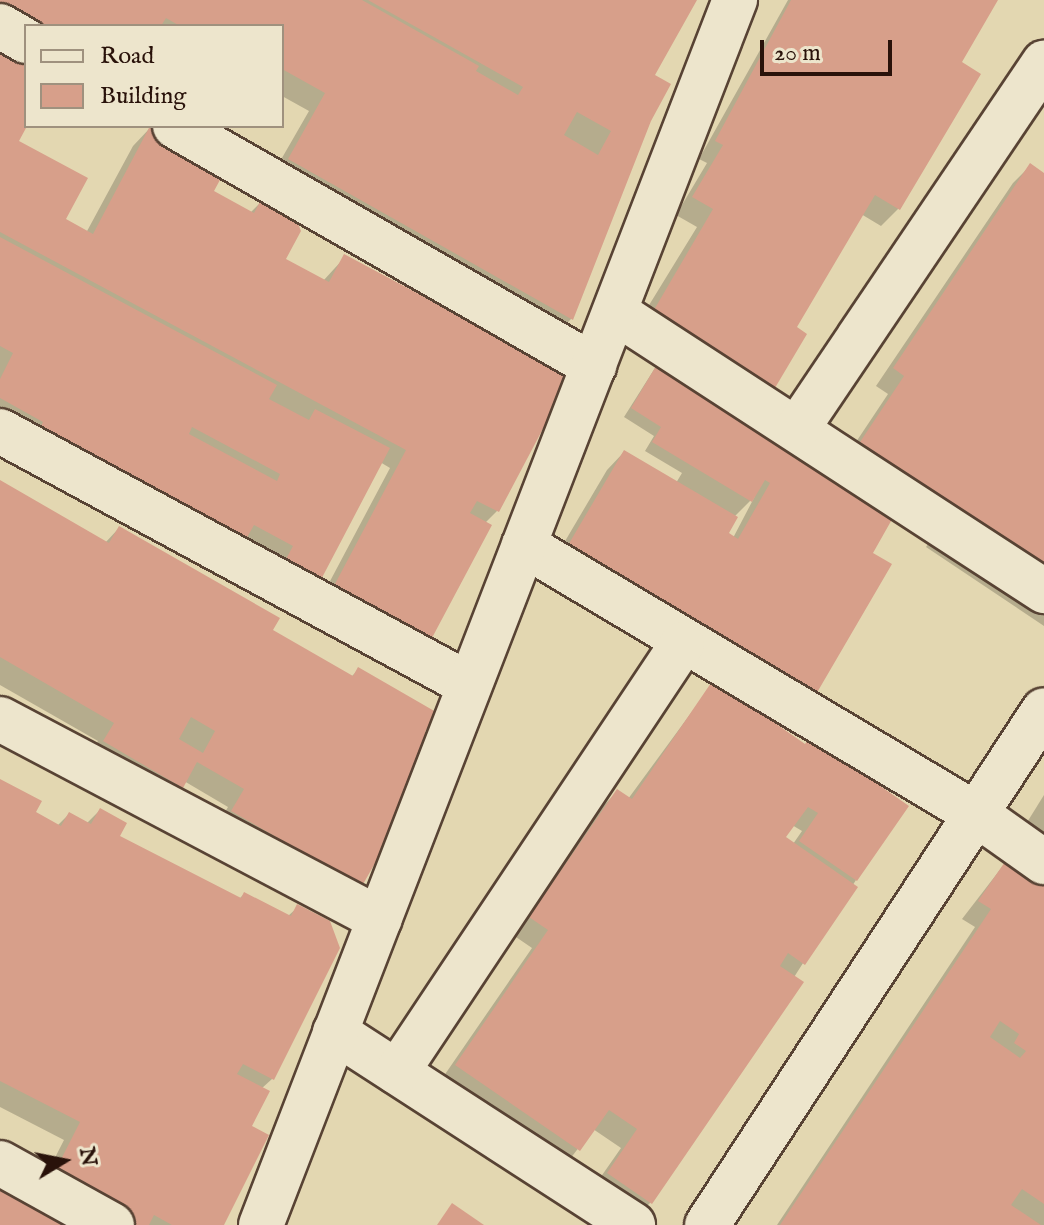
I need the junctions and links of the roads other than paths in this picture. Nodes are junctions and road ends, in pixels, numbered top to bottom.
1 (735, 0) edge
2 (0, 26) edge
3 (24, 40) edge
4 (1044, 63) edge
5 (178, 128) edge
6 (615, 312) junction
7 (594, 366) junction
8 (797, 429) junction
9 (0, 431) edge
10 (524, 545) junction
11 (1044, 591) edge
12 (682, 644) junction
13 (468, 684) junction
14 (1044, 710) edge
15 (0, 719) edge
16 (979, 816) junction
17 (1044, 862) edge
18 (379, 919) junction
19 (335, 1032) junction
20 (397, 1072) junction
21 (0, 1163) edge
22 (112, 1225) edge
23 (261, 1225) edge
24 (633, 1225) edge
25 (707, 1225) edge

1 - 6 street
2 - 3 street
4 - 8 street
5 - 7 street
6 - 7 street
6 - 8 street
7 - 10 street
8 - 11 street
9 - 13 street
10 - 12 street
10 - 13 street
12 - 16 street
12 - 20 street
13 - 18 street
14 - 16 street
15 - 18 street
16 - 17 street
16 - 25 street
18 - 19 street
19 - 20 street
19 - 23 street
20 - 24 street
21 - 22 street

